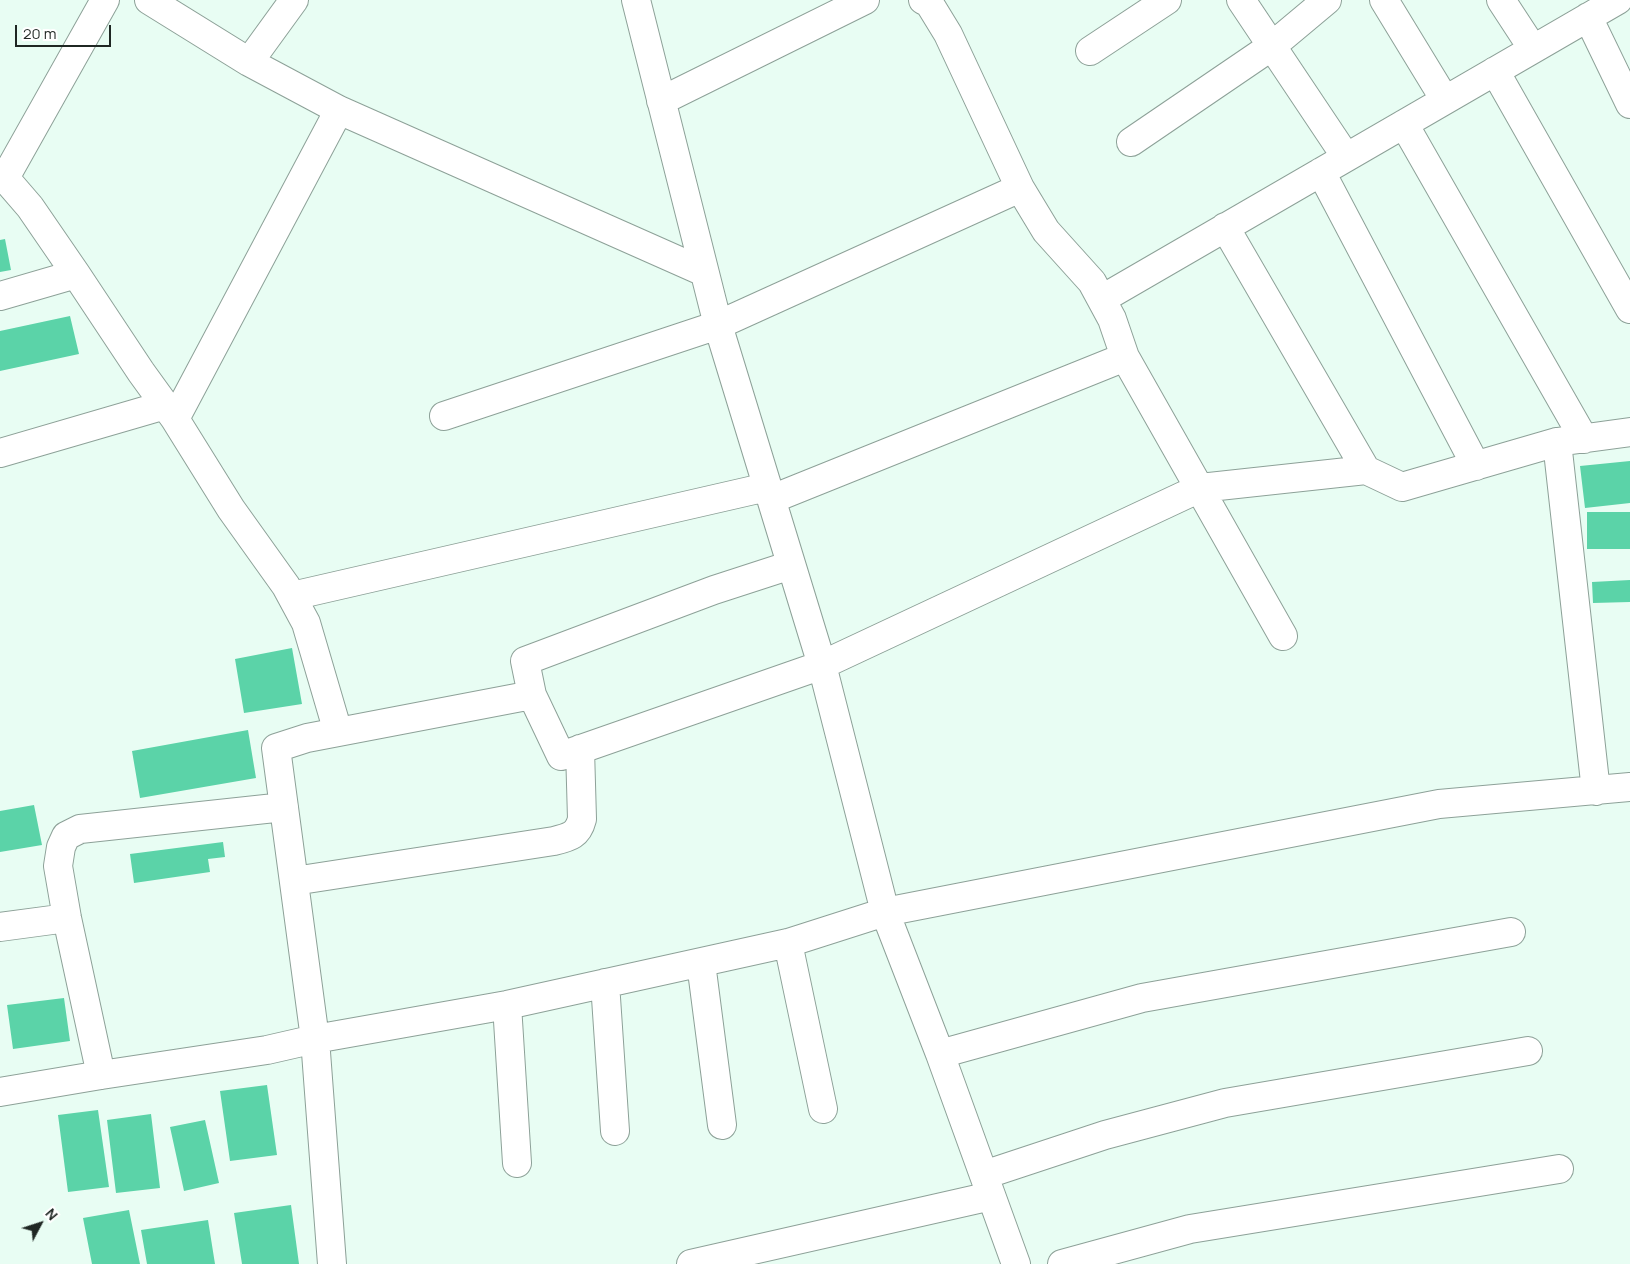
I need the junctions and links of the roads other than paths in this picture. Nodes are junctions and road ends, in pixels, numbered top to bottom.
1 (105, 0) edge
2 (149, 0) edge
3 (294, 0) edge
4 (636, 0) edge
5 (865, 0) edge
6 (923, 0) edge
7 (1167, 0) edge
8 (1242, 0) edge
9 (1327, 0) edge
10 (1384, 0) edge
11 (1501, 0) edge
12 (1606, 5) edge
13 (1272, 46) junction
14 (1533, 49) junction
15 (1090, 51) dead end
16 (249, 62) junction
17 (1495, 71) junction
18 (1445, 100) junction
19 (662, 101) junction
20 (1630, 104) edge
21 (339, 110) junction
22 (1404, 124) junction
23 (1131, 142) dead end
24 (1346, 157) junction
25 (1321, 172) junction
26 (2, 177) edge
27 (1020, 188) junction
28 (1225, 227) junction
29 (704, 272) junction
30 (76, 274) junction
31 (0, 296) edge
32 (1102, 299) junction
33 (1630, 309) edge
34 (718, 325) junction
35 (1125, 357) junction
36 (170, 412) junction
37 (444, 416) dead end
38 (1630, 432) edge
39 (1584, 439) junction
40 (1557, 442) junction
41 (0, 453) edge
42 (1476, 466) junction
43 (1366, 470) junction
44 (1200, 488) junction
45 (769, 493) junction
46 (791, 566) junction
47 (292, 596) junction
48 (1283, 636) dead end
49 (822, 665) junction
50 (532, 695) junction
51 (338, 732) junction
52 (580, 749) junction
53 (1630, 788) edge
54 (1596, 791) junction
55 (284, 806) junction
56 (294, 881) junction
57 (885, 912) junction
58 (67, 918) junction
59 (0, 927) edge
60 (1511, 932) dead end
61 (788, 943) junction
62 (701, 963) junction
63 (605, 983) junction
64 (507, 1005) junction
65 (316, 1039) junction
66 (1528, 1051) dead end
67 (940, 1054) junction
68 (101, 1075) junction
69 (0, 1092) edge
70 (823, 1110) dead end
71 (722, 1125) dead end
72 (615, 1131) dead end
73 (517, 1163) dead end
74 (1559, 1169) dead end
75 (988, 1186) junction
76 (332, 1264) edge
77 (691, 1264) edge
78 (1016, 1264) edge
79 (1062, 1264) edge

1 - 26 street
2 - 16 street
3 - 16 street
4 - 19 street
5 - 19 street
6 - 27 street
7 - 15 street
8 - 13 street
9 - 13 street
10 - 18 street
11 - 14 street
12 - 14 street
12 - 20 street
13 - 23 street
13 - 24 street
14 - 17 street
16 - 21 street
17 - 18 street
17 - 33 street
18 - 22 street
19 - 29 street
21 - 29 street
21 - 36 street
22 - 24 street
22 - 39 street
24 - 25 street
25 - 28 street
25 - 42 street
26 - 30 street
27 - 32 street
27 - 34 street
28 - 32 street
28 - 43 street
29 - 34 street
30 - 31 street
30 - 36 street
32 - 35 street
34 - 37 street
34 - 45 street
35 - 44 street
35 - 45 street
36 - 41 street
36 - 47 street
38 - 39 street
39 - 40 street
40 - 42 street
40 - 54 street
42 - 43 street
43 - 44 street
44 - 48 street
44 - 49 street
45 - 46 street
45 - 47 street
46 - 49 street
46 - 50 street
47 - 51 street
49 - 52 street
49 - 57 street
50 - 51 street
50 - 52 street
51 - 55 street
52 - 56 street
53 - 54 street
54 - 57 street
55 - 56 street
55 - 58 street
56 - 65 street
57 - 61 street
57 - 67 street
58 - 59 street
58 - 68 street
60 - 67 street
61 - 62 street
61 - 70 street
62 - 63 street
62 - 71 street
63 - 64 street
63 - 72 street
64 - 65 street
64 - 73 street
65 - 68 street
65 - 76 street
66 - 75 street
67 - 75 street
68 - 69 street
74 - 79 street
75 - 77 street
75 - 78 street

